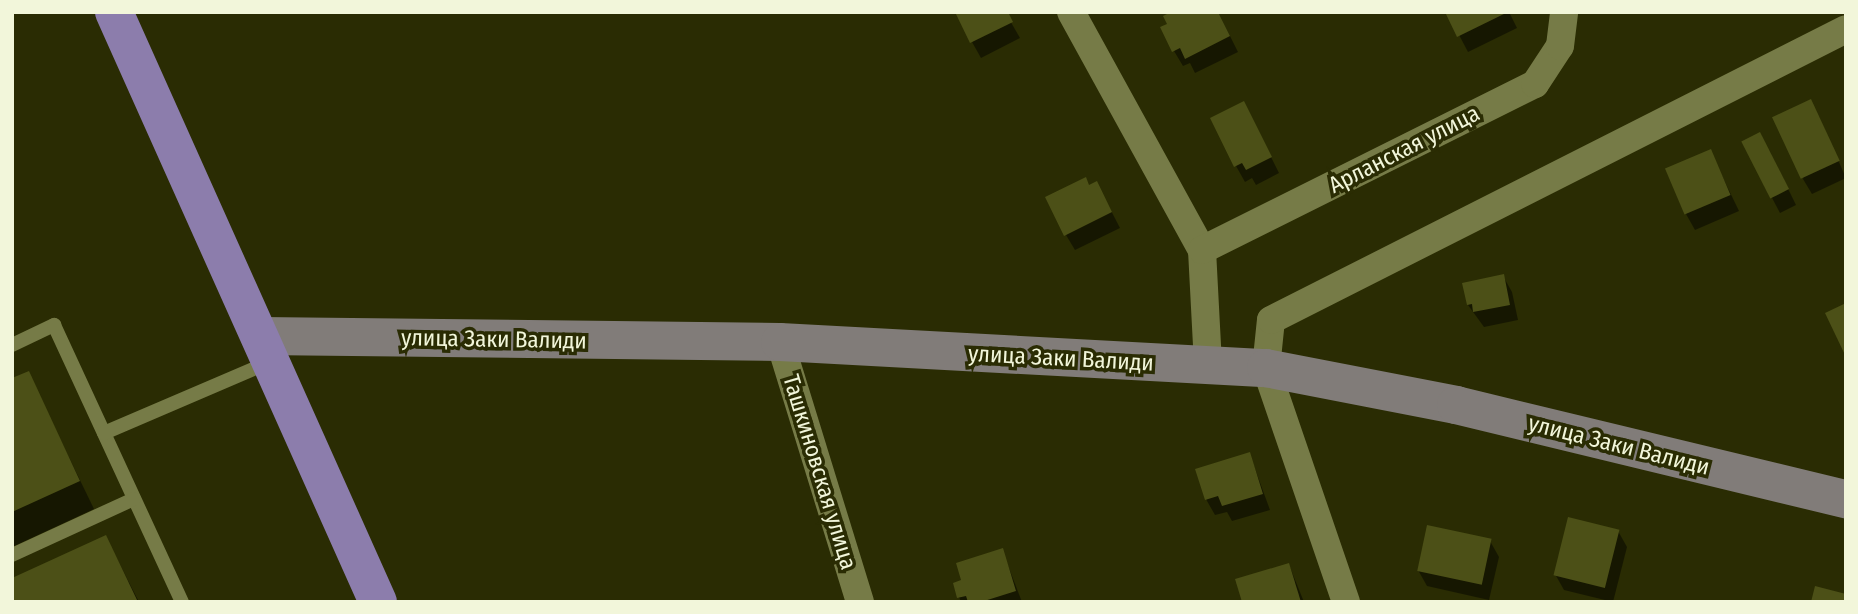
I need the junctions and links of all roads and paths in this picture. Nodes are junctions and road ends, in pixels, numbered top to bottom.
1 (114, 12) edge
2 (1071, 12) edge
3 (1564, 12) edge
4 (1846, 29) edge
5 (1202, 250) junction
6 (780, 342) junction
7 (12, 345) edge
8 (266, 349) junction
9 (1208, 366) junction
10 (1266, 368) junction
11 (104, 433) junction
12 (134, 499) junction
13 (1846, 499) edge
14 (12, 555) edge
15 (182, 602) edge
16 (378, 602) edge
17 (860, 602) edge
18 (1346, 602) edge

1 - 8 main road
2 - 5 street
3 - 5 street, Арланская улица
4 - 10 street
5 - 9 street
6 - 8 street, улица Заки Валиди
6 - 9 street, улица Заки Валиди
6 - 17 street, Ташкиновская улица
7 - 11 lane
8 - 11 lane
8 - 16 main road
9 - 10 street, улица Заки Валиди
10 - 13 street, улица Заки Валиди
10 - 18 street
11 - 12 lane
12 - 14 lane
12 - 15 lane

